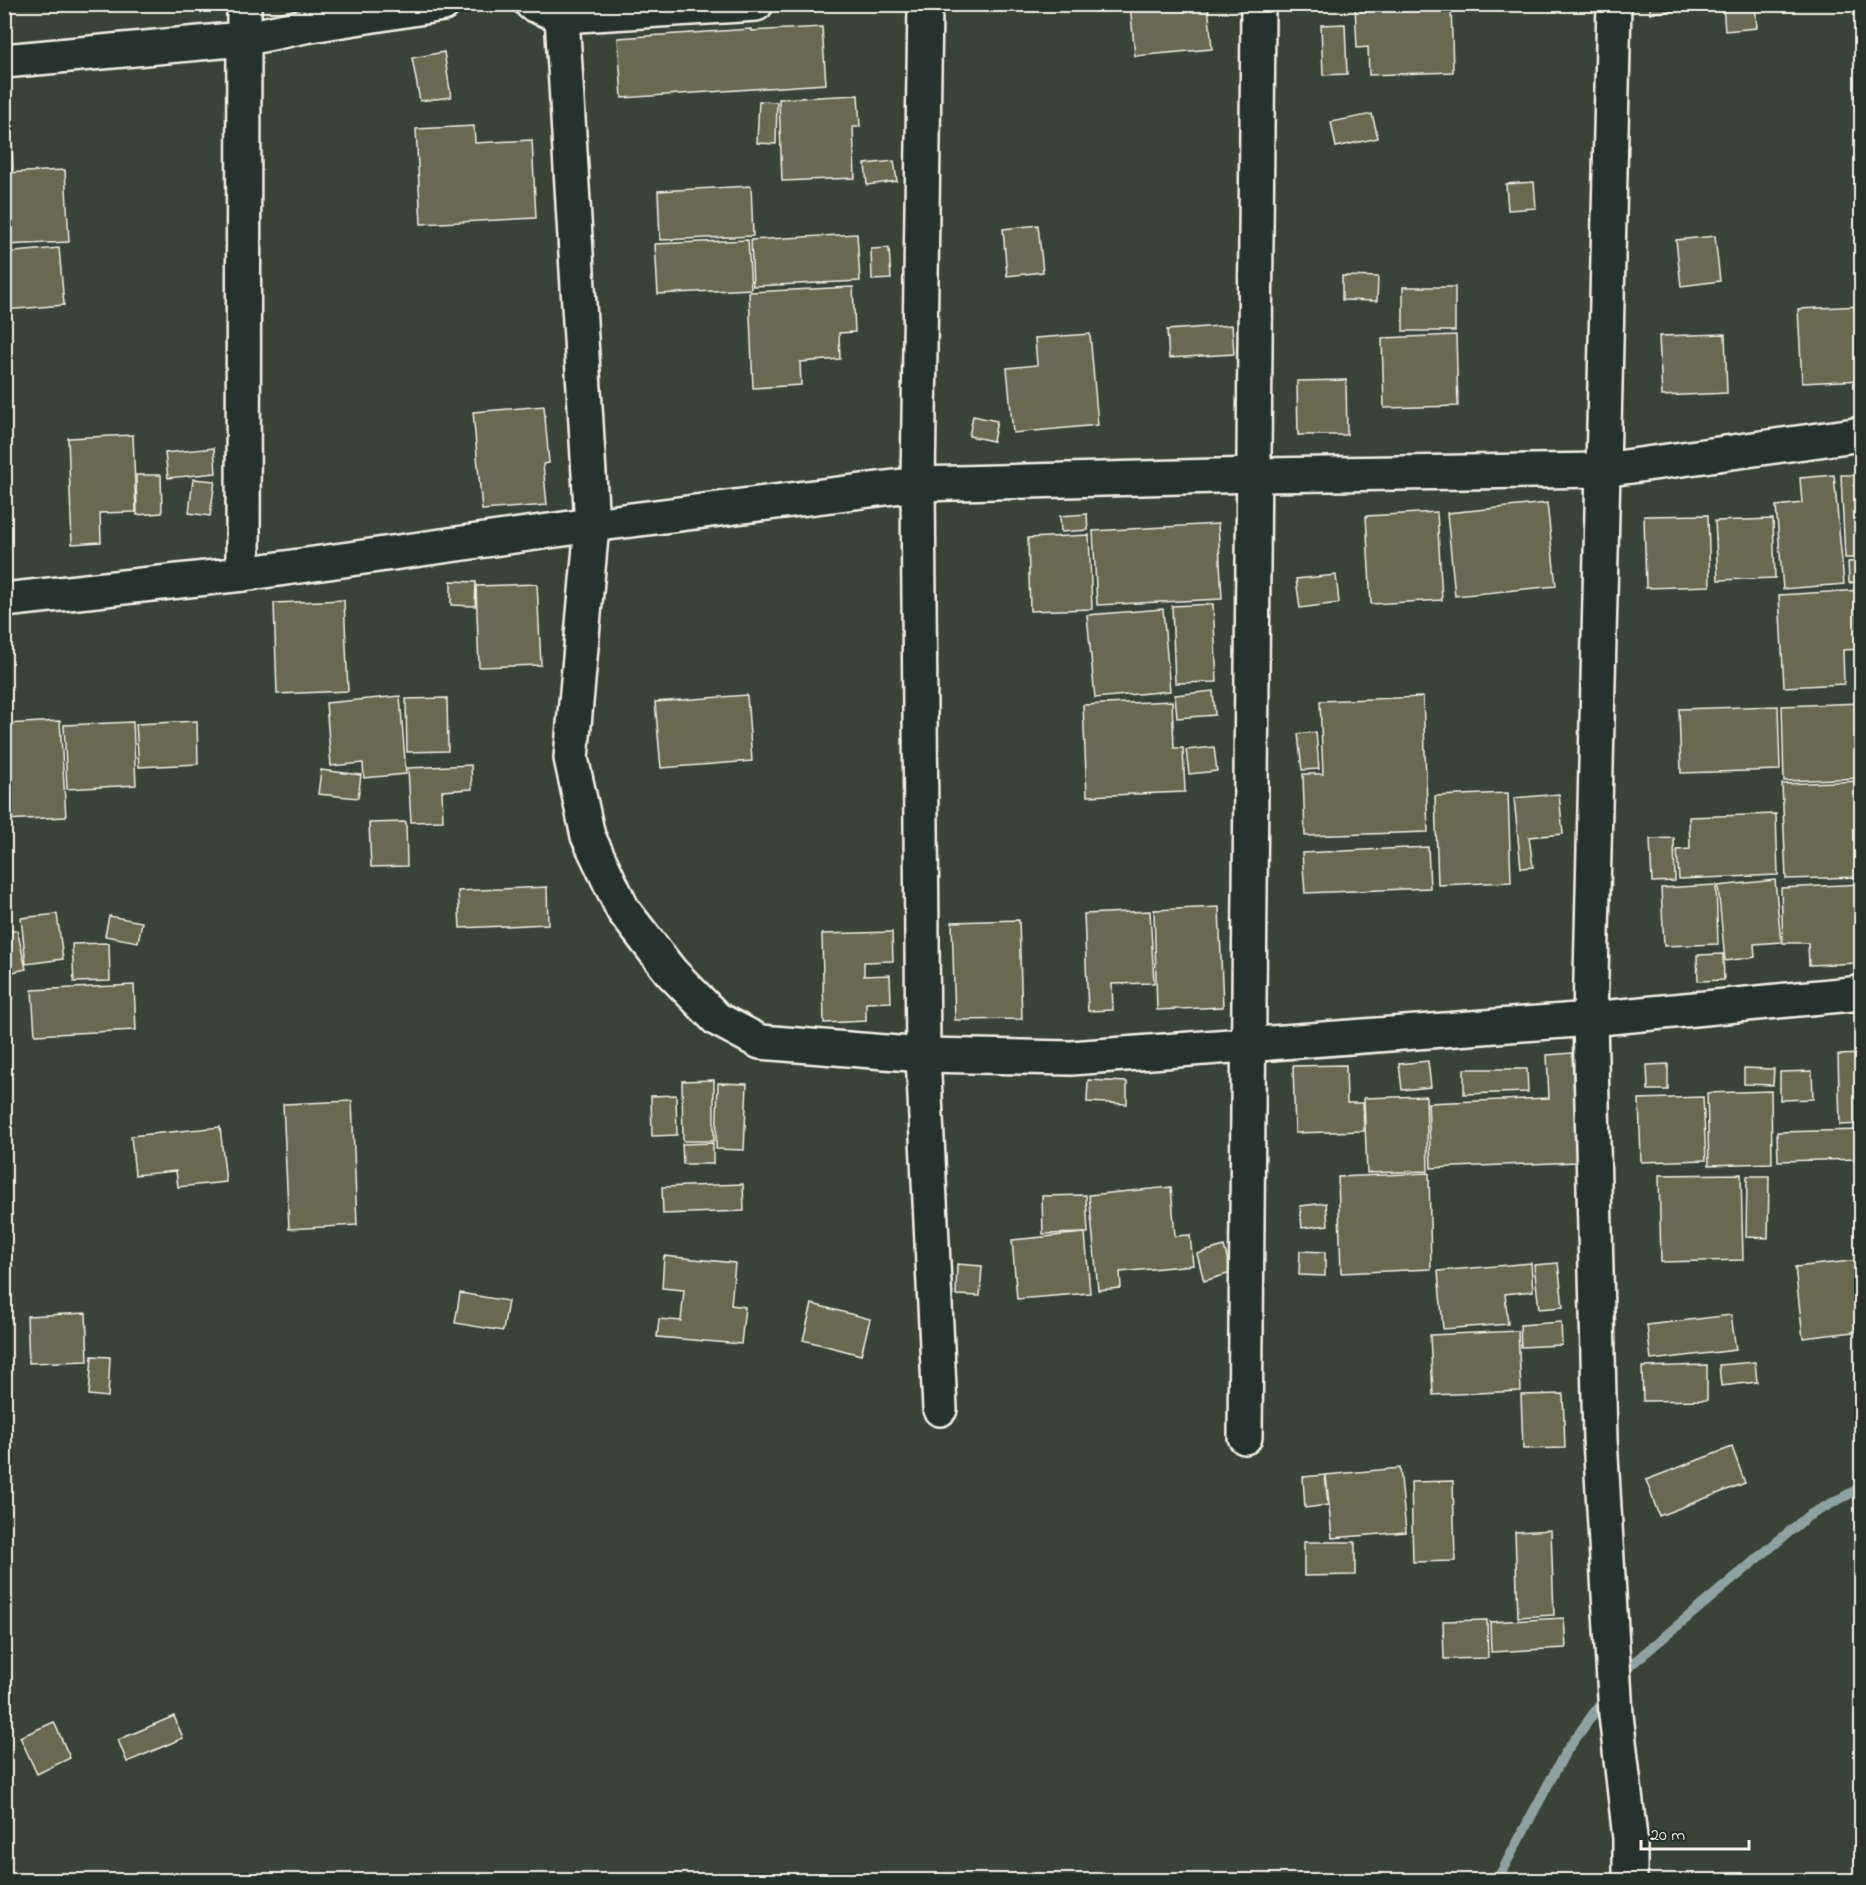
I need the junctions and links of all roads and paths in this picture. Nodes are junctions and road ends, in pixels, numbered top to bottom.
1 (244, 4) edge
2 (443, 4) edge
3 (532, 4) edge
4 (756, 4) edge
5 (925, 4) edge
6 (1258, 4) edge
7 (1614, 4) edge
8 (562, 10) edge
9 (243, 39) junction
10 (4, 61) edge
11 (1862, 434) edge
12 (1603, 470) junction
13 (1255, 475) junction
14 (918, 484) junction
15 (592, 525) junction
16 (243, 574) junction
17 (4, 600) edge
18 (1862, 993) edge
19 (1590, 1019) junction
20 (1246, 1044) junction
21 (923, 1055) junction
22 (940, 1409) dead end
23 (1245, 1437) dead end
24 (1630, 1881) edge

1 - 9 street
2 - 9 street
3 - 8 street
4 - 8 street
5 - 14 street
6 - 13 street
7 - 12 street
8 - 15 street
9 - 10 street
9 - 16 street
11 - 12 street
12 - 13 street
12 - 19 street
13 - 14 street
13 - 20 street
14 - 15 street
14 - 21 street
15 - 16 street
15 - 21 street
16 - 17 street
18 - 19 street
19 - 20 street
19 - 24 street
20 - 21 street
20 - 23 street
21 - 22 street

